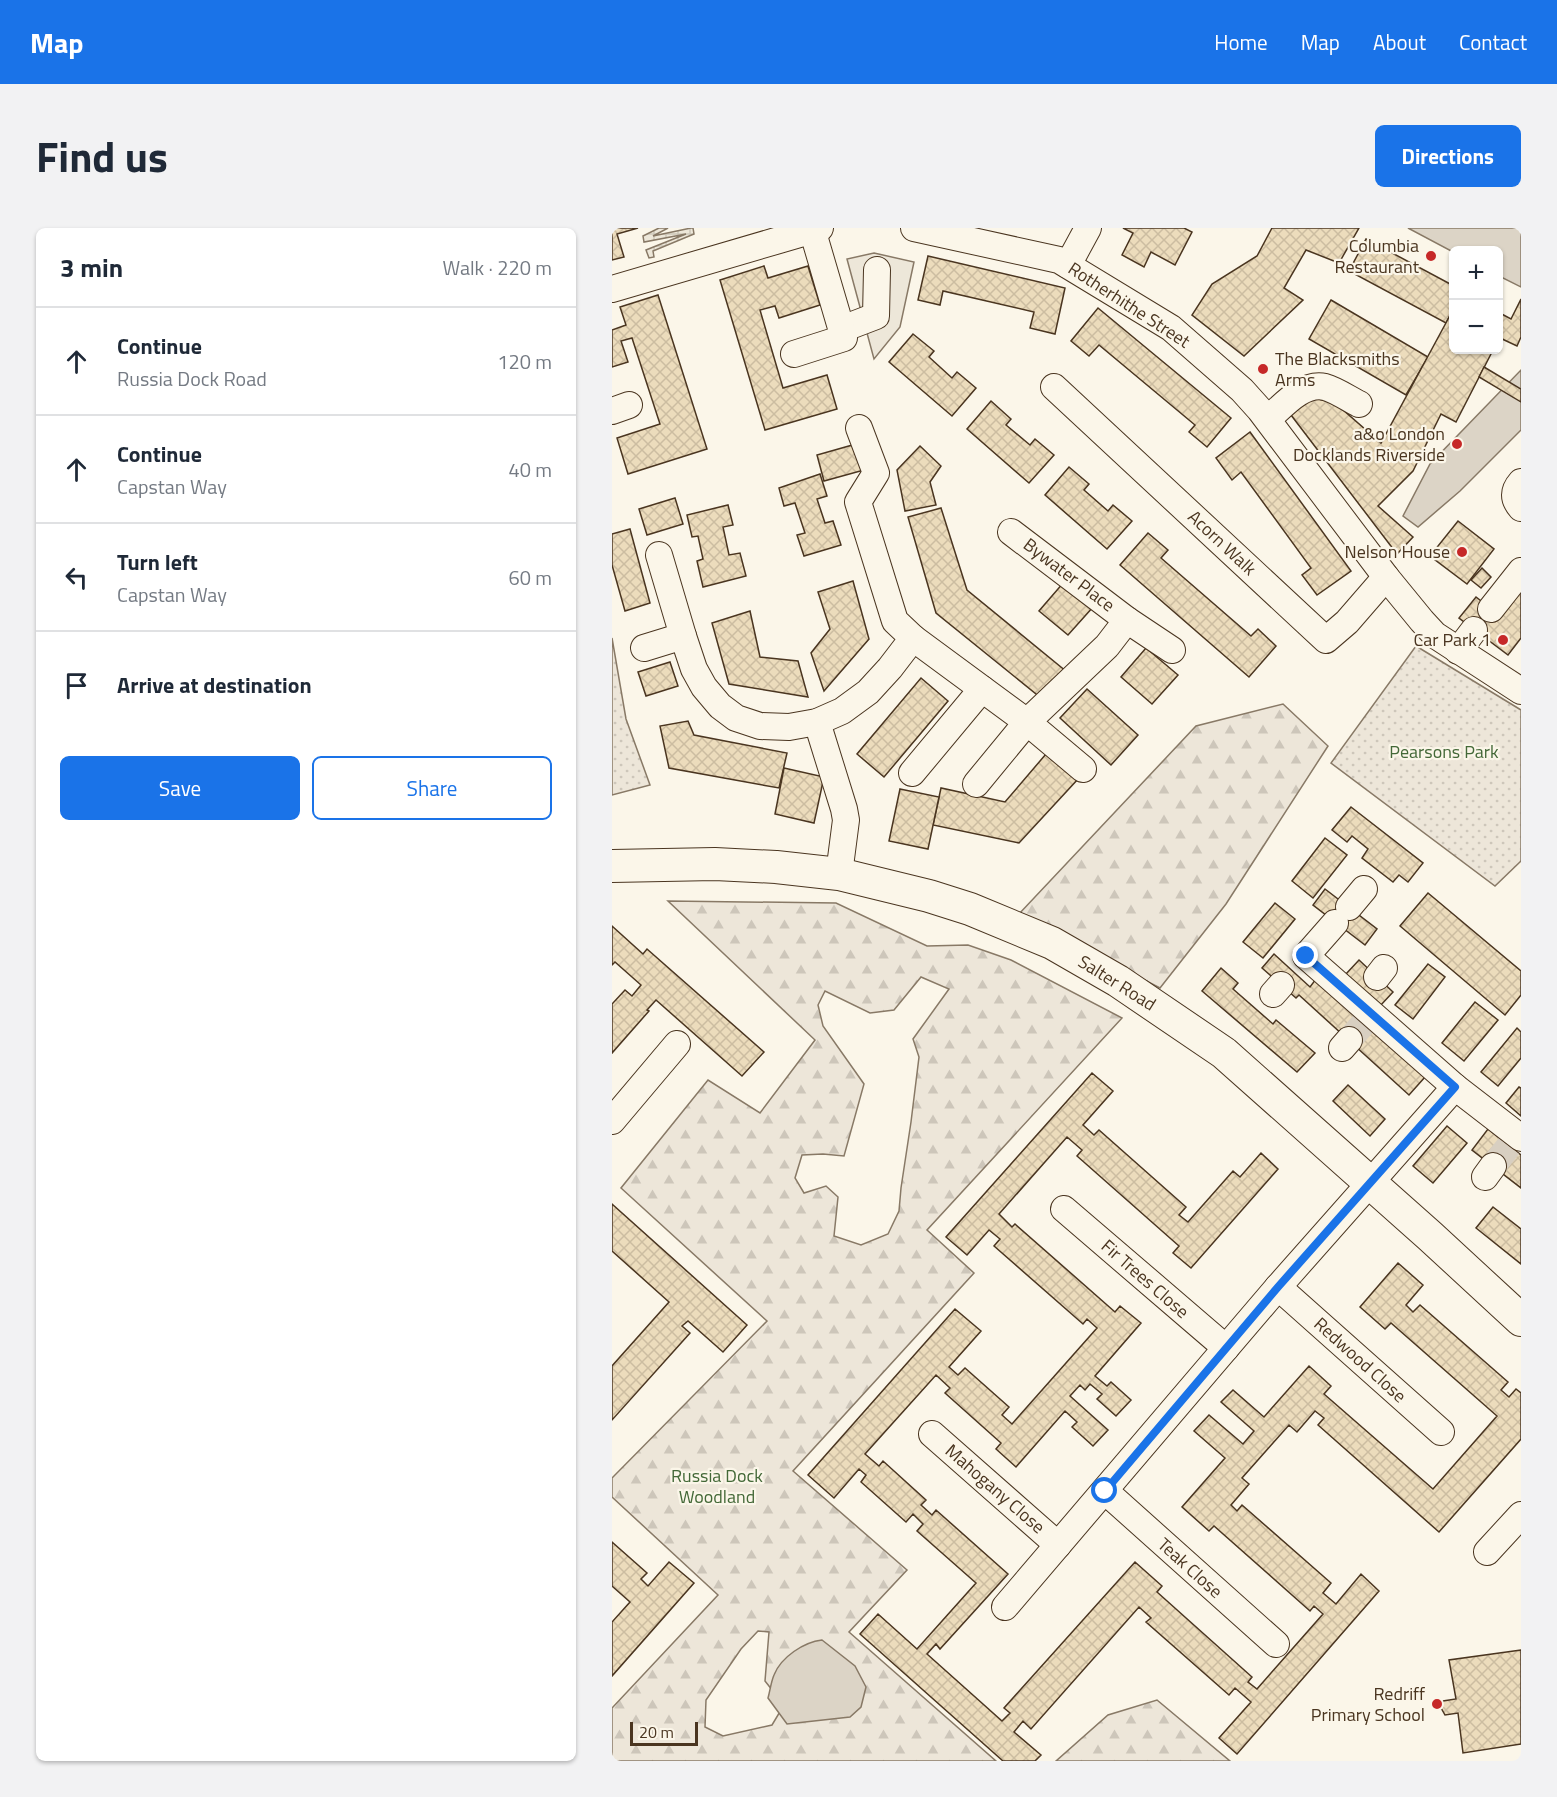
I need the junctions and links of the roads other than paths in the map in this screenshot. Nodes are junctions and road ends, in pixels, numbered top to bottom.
1 (914, 228) edge
2 (1088, 228) edge
3 (816, 229) edge
4 (783, 233) edge
5 (1068, 265) junction
6 (876, 270) dead end
7 (612, 289) edge
8 (842, 329) junction
9 (794, 354) dead end
10 (1054, 387) dead end
11 (1359, 404) dead end
12 (1268, 419) junction
13 (859, 428) dead end
14 (1521, 482) edge
15 (1521, 508) edge
16 (1011, 532) dead end
17 (659, 555) dead end
18 (1521, 571) edge
19 (1386, 577) junction
20 (1491, 609) dead end
21 (1127, 620) junction
22 (1474, 630) dead end
23 (683, 636) junction
24 (913, 638) junction
25 (644, 648) dead end
26 (1172, 650) dead end
27 (1458, 651) junction
28 (982, 689) junction
29 (1521, 692) edge
30 (817, 722) junction
31 (1027, 722) junction
32 (1083, 769) dead end
33 (912, 773) dead end
34 (976, 784) dead end
35 (612, 866) edge
36 (839, 874) junction
37 (1349, 906) dead end
38 (677, 1044) dead end
39 (1455, 1087) junction
40 (612, 1121) edge
41 (1517, 1137) edge
42 (1370, 1183) junction
43 (1064, 1209) dead end
44 (1278, 1287) junction
45 (1521, 1320) edge
46 (1226, 1348) junction
47 (1441, 1432) dead end
48 (932, 1434) dead end
49 (1105, 1491) junction
50 (1517, 1527) edge
51 (1059, 1545) junction
52 (1487, 1552) dead end
53 (1005, 1607) dead end
54 (1276, 1644) dead end

1 - 5 street, Rotherhithe Street
2 - 5 street
3 - 4 street
3 - 8 street
4 - 7 street
5 - 12 street, Rotherhithe Street
6 - 8 street
8 - 9 street
10 - 19 street, Acorn Walk
11 - 12 street
12 - 19 street, Rotherhithe Street
13 - 24 street
14 - 15 street
16 - 21 street, Bywater Place
17 - 23 street
18 - 20 street
19 - 27 street, Rotherhithe Street
21 - 26 street, Bywater Place
21 - 31 street, Bywater Place
22 - 27 street
23 - 25 street
23 - 30 street
24 - 28 street
24 - 30 street
27 - 29 street, Rotherhithe Street
28 - 31 street
28 - 33 street
30 - 36 street
31 - 32 street
31 - 34 street, Bywater Place
35 - 36 main road, Salter Road
36 - 42 main road, Salter Road
37 - 39 street
38 - 40 street
39 - 41 street
39 - 42 street
42 - 44 street
42 - 45 main road, Salter Road
43 - 46 street, Fir Trees Close
44 - 46 street
44 - 47 street, Redwood Close
46 - 49 street
48 - 51 street, Mahogany Close
49 - 51 street
49 - 54 street, Teak Close
50 - 52 street
51 - 53 street

